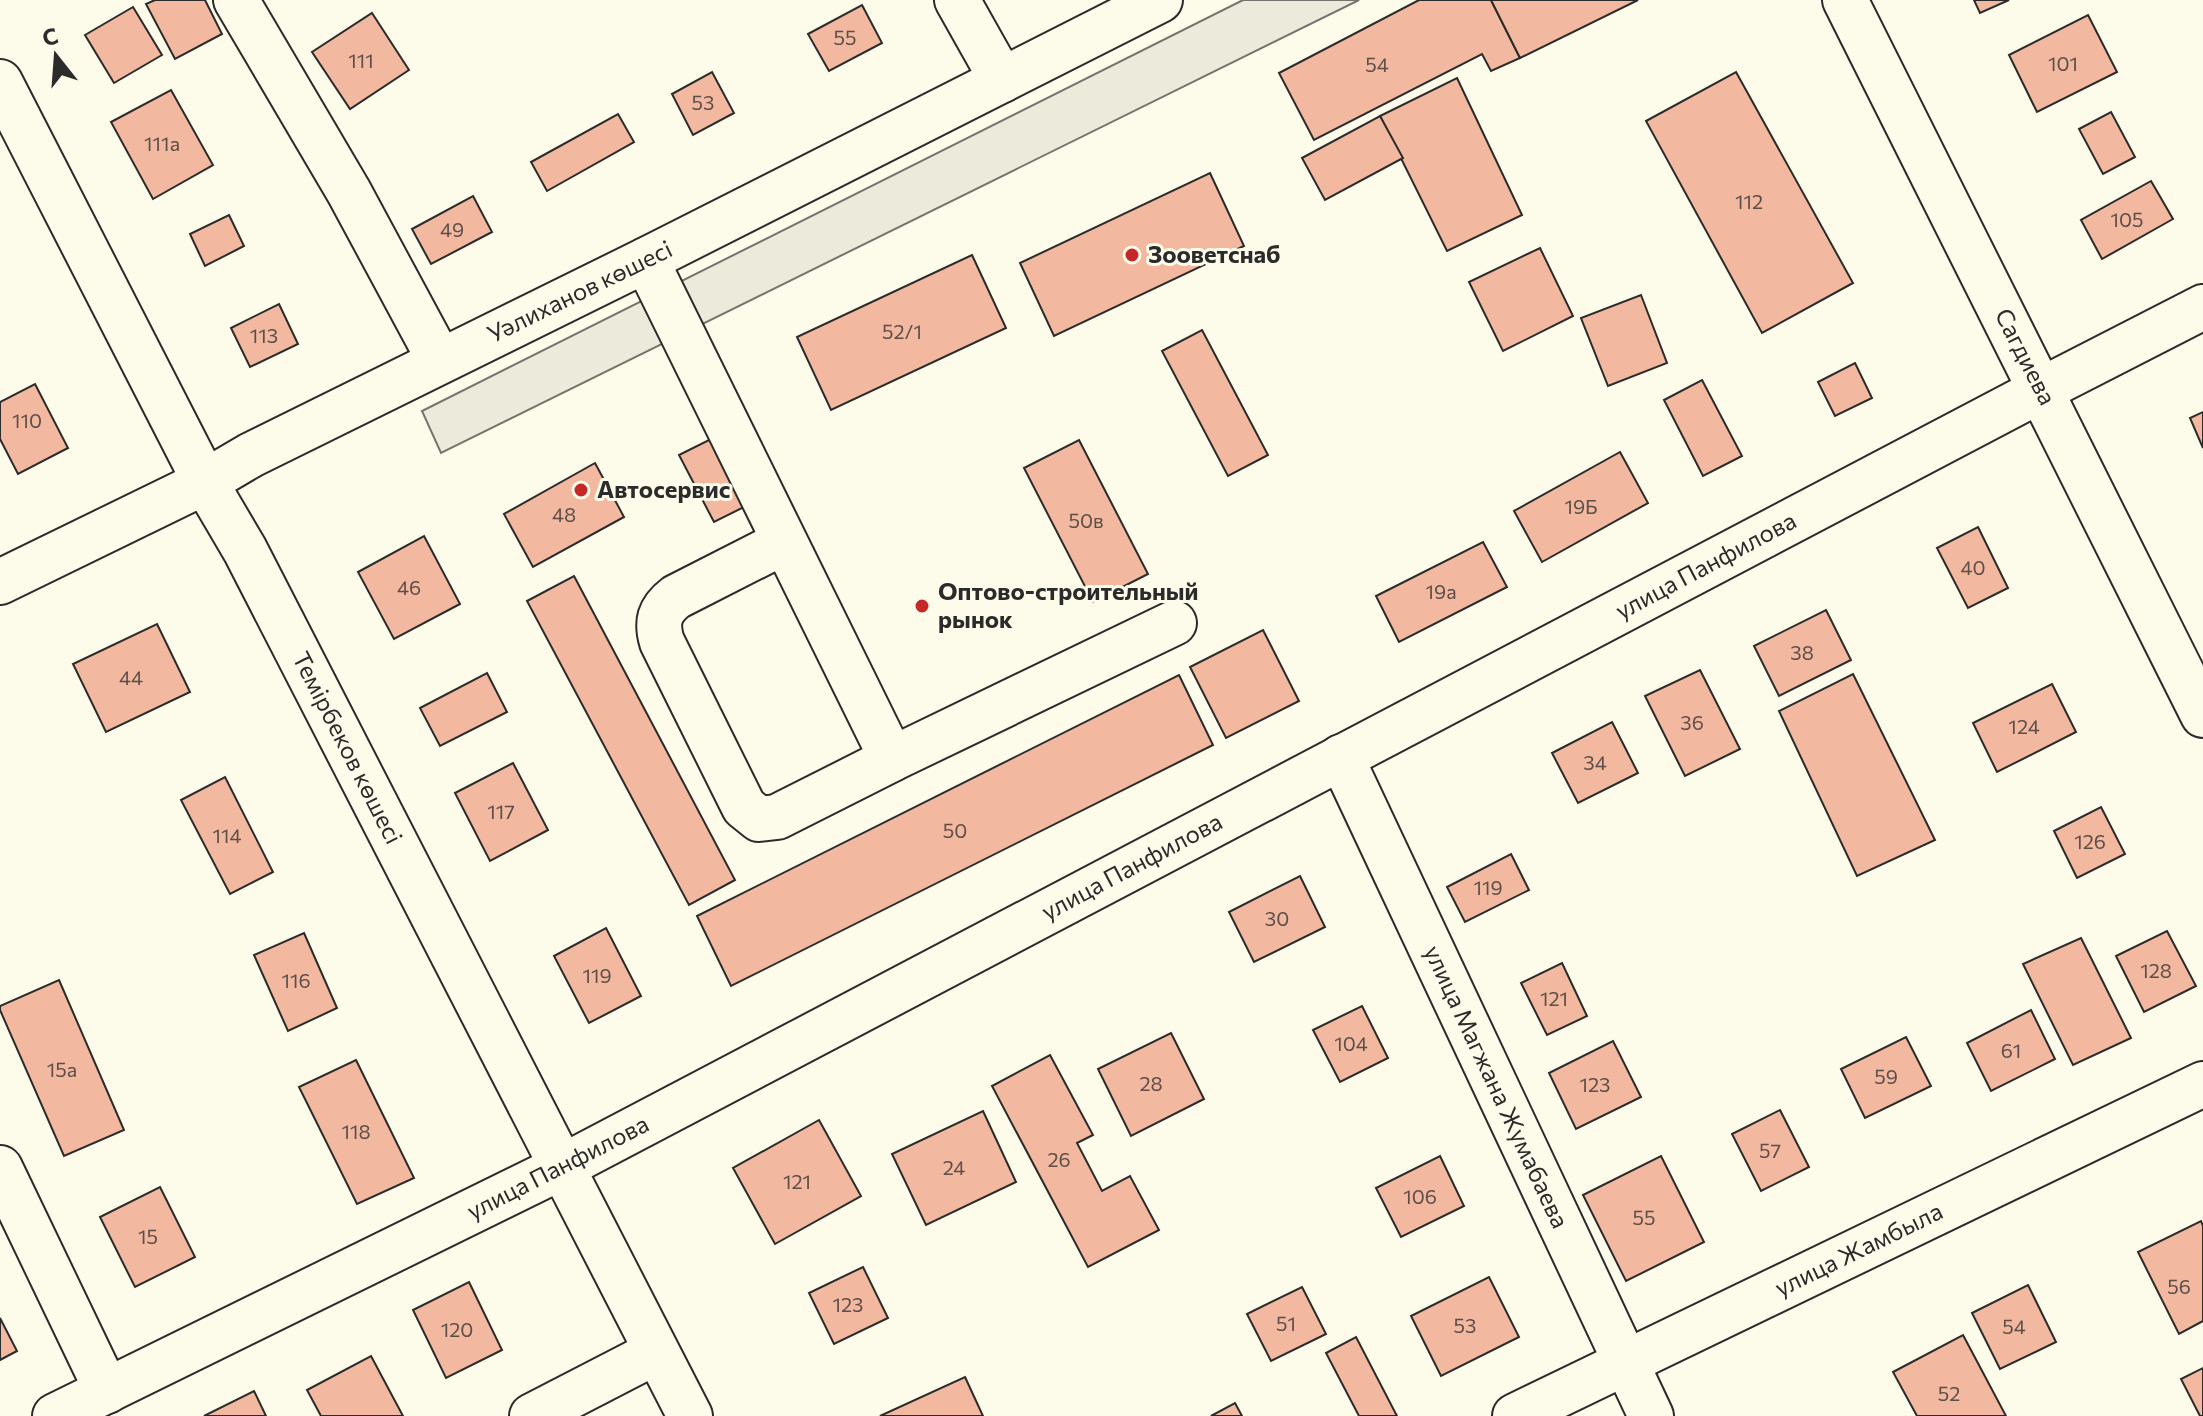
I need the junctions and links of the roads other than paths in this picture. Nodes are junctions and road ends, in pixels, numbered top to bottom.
1 (236, 0) edge
2 (957, 0) edge
3 (1160, 0) edge
4 (1845, 0) edge
5 (1002, 80) junction
6 (0, 82) edge
7 (646, 260) junction
8 (2203, 307) edge
9 (440, 361) junction
10 (2041, 390) junction
11 (205, 482) junction
12 (784, 542) junction
13 (0, 582) edge
14 (1174, 623) dead end
15 (2203, 715) edge
16 (1341, 757) junction
17 (892, 759) junction
18 (2203, 1084) edge
19 (562, 1167) junction
20 (0, 1168) edge
21 (656, 1352) junction
22 (1625, 1363) junction
23 (107, 1391) junction
24 (55, 1416) edge
25 (532, 1416) edge
26 (690, 1416) edge
27 (1515, 1416) edge
28 (1651, 1416) edge

1 - 9 street
2 - 5 street
3 - 5 street, Уәлиханов көшесі
4 - 10 street, Сагдиева
5 - 7 street, Уәлиханов көшесі
6 - 11 street, Темірбеков көшесі
7 - 9 street, Уәлиханов көшесі
7 - 12 street
8 - 10 street, улица Панфилова
9 - 11 street, Уәлиханов көшесі
10 - 15 street, Сагдиева
10 - 16 street, улица Панфилова
11 - 13 street, Уәлиханов көшесі
11 - 19 street, Темірбеков көшесі
12 - 17 street
12 - 17 street
14 - 17 street
16 - 19 street, улица Панфилова
16 - 22 street, улица Магжана Жумабаева
18 - 22 street, улица Жамбыла
19 - 21 street, Темірбеков көшесі
19 - 23 street, улица Панфилова
20 - 23 street
21 - 25 street
21 - 26 street, Темірбеков көшесі
22 - 27 street, улица Жамбыла
22 - 28 street, улица Магжана Жумабаева
23 - 24 street, улица Панфилова

